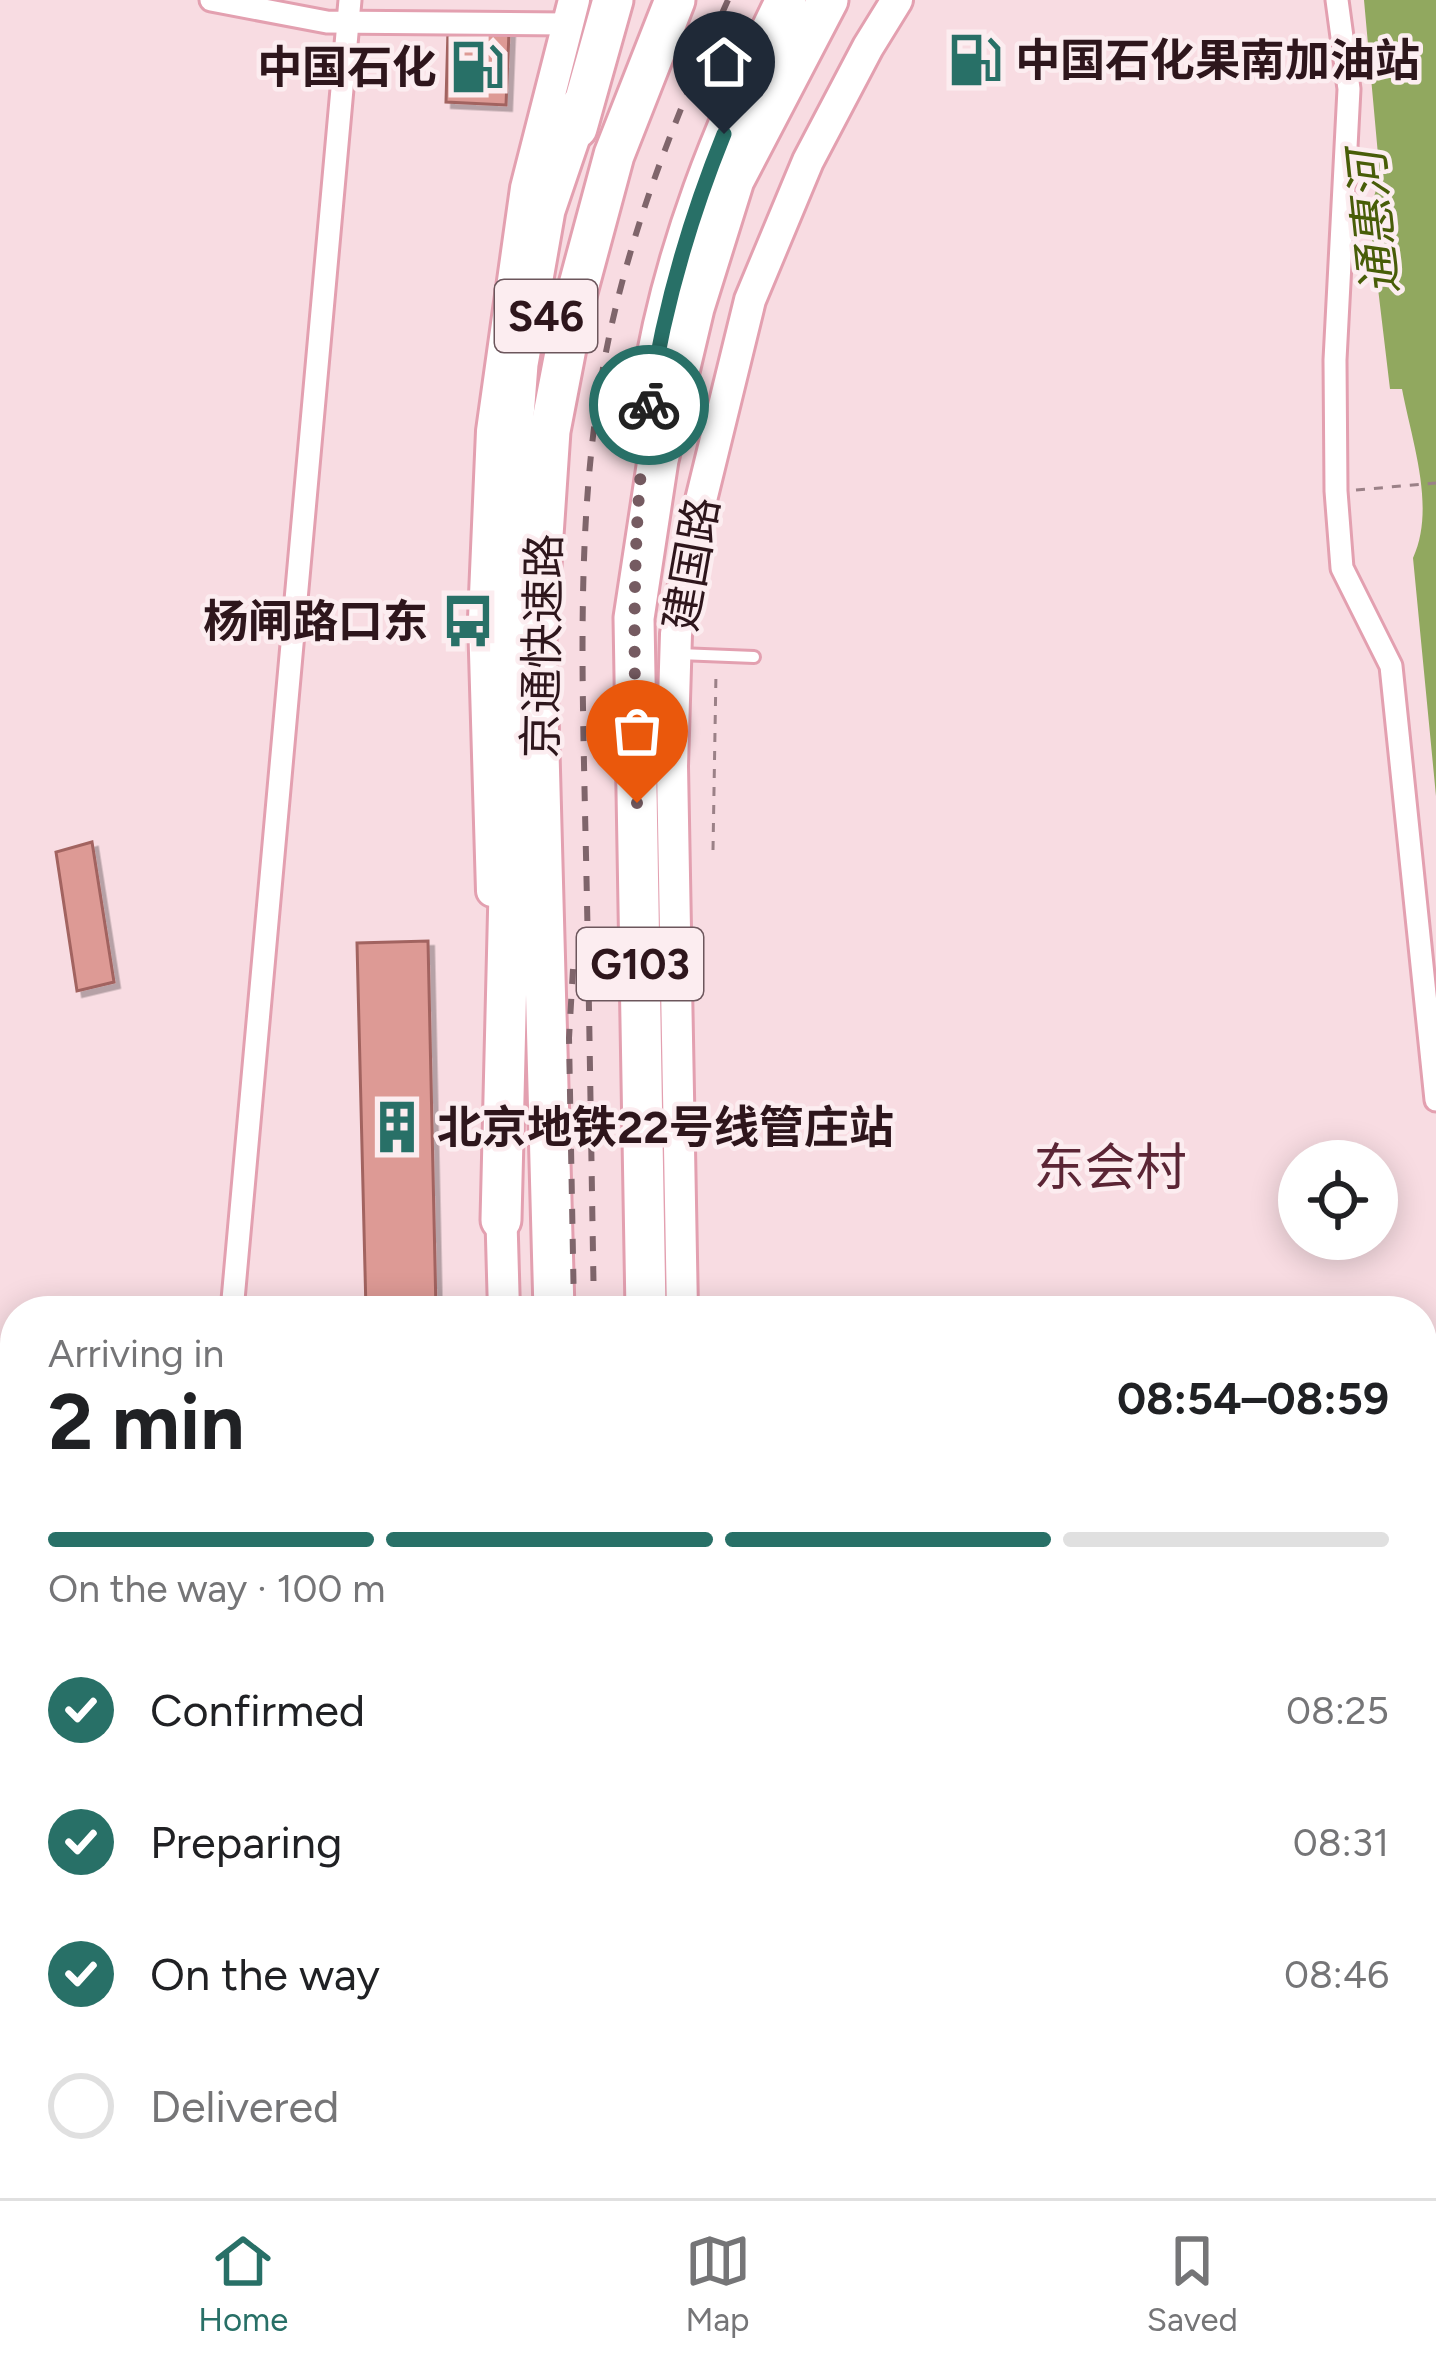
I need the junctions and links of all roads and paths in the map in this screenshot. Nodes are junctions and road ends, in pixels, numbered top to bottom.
1 (211, 0) edge
2 (613, 0) edge
3 (675, 0) edge
4 (786, 0) edge
5 (828, 0) edge
6 (897, 0) edge
7 (1337, 0) edge
8 (350, 10) edge
9 (571, 12) edge
10 (580, 106) junction
11 (1436, 483) edge
12 (1336, 491) junction
13 (634, 618) junction
14 (536, 640) junction
15 (676, 654) junction
16 (754, 657) dead end
17 (716, 674) dead end
18 (713, 850) dead end
19 (1436, 1100) edge
20 (501, 1220) junction
21 (233, 1296) edge
22 (504, 1296) edge
23 (554, 1296) edge
24 (646, 1296) edge
25 (682, 1296) edge

1 - 8 street
2 - 10 highway, S46
3 - 14 highway, 京通快速路 / G103
4 - 13 highway, S46
5 - 13 highway, 京通快速路 / G103
6 - 15 main road, 建国路
7 - 12 street
8 - 9 street
8 - 21 street
9 - 20 main road
10 - 14 highway, S46
10 - 20 highway
11 - 12 path
12 - 19 street
13 - 24 highway, 京通快速路 / G103
14 - 23 highway, 京通快速路 / G103
15 - 16 lane
15 - 25 main road, 建国路
17 - 18 path
20 - 22 main road

